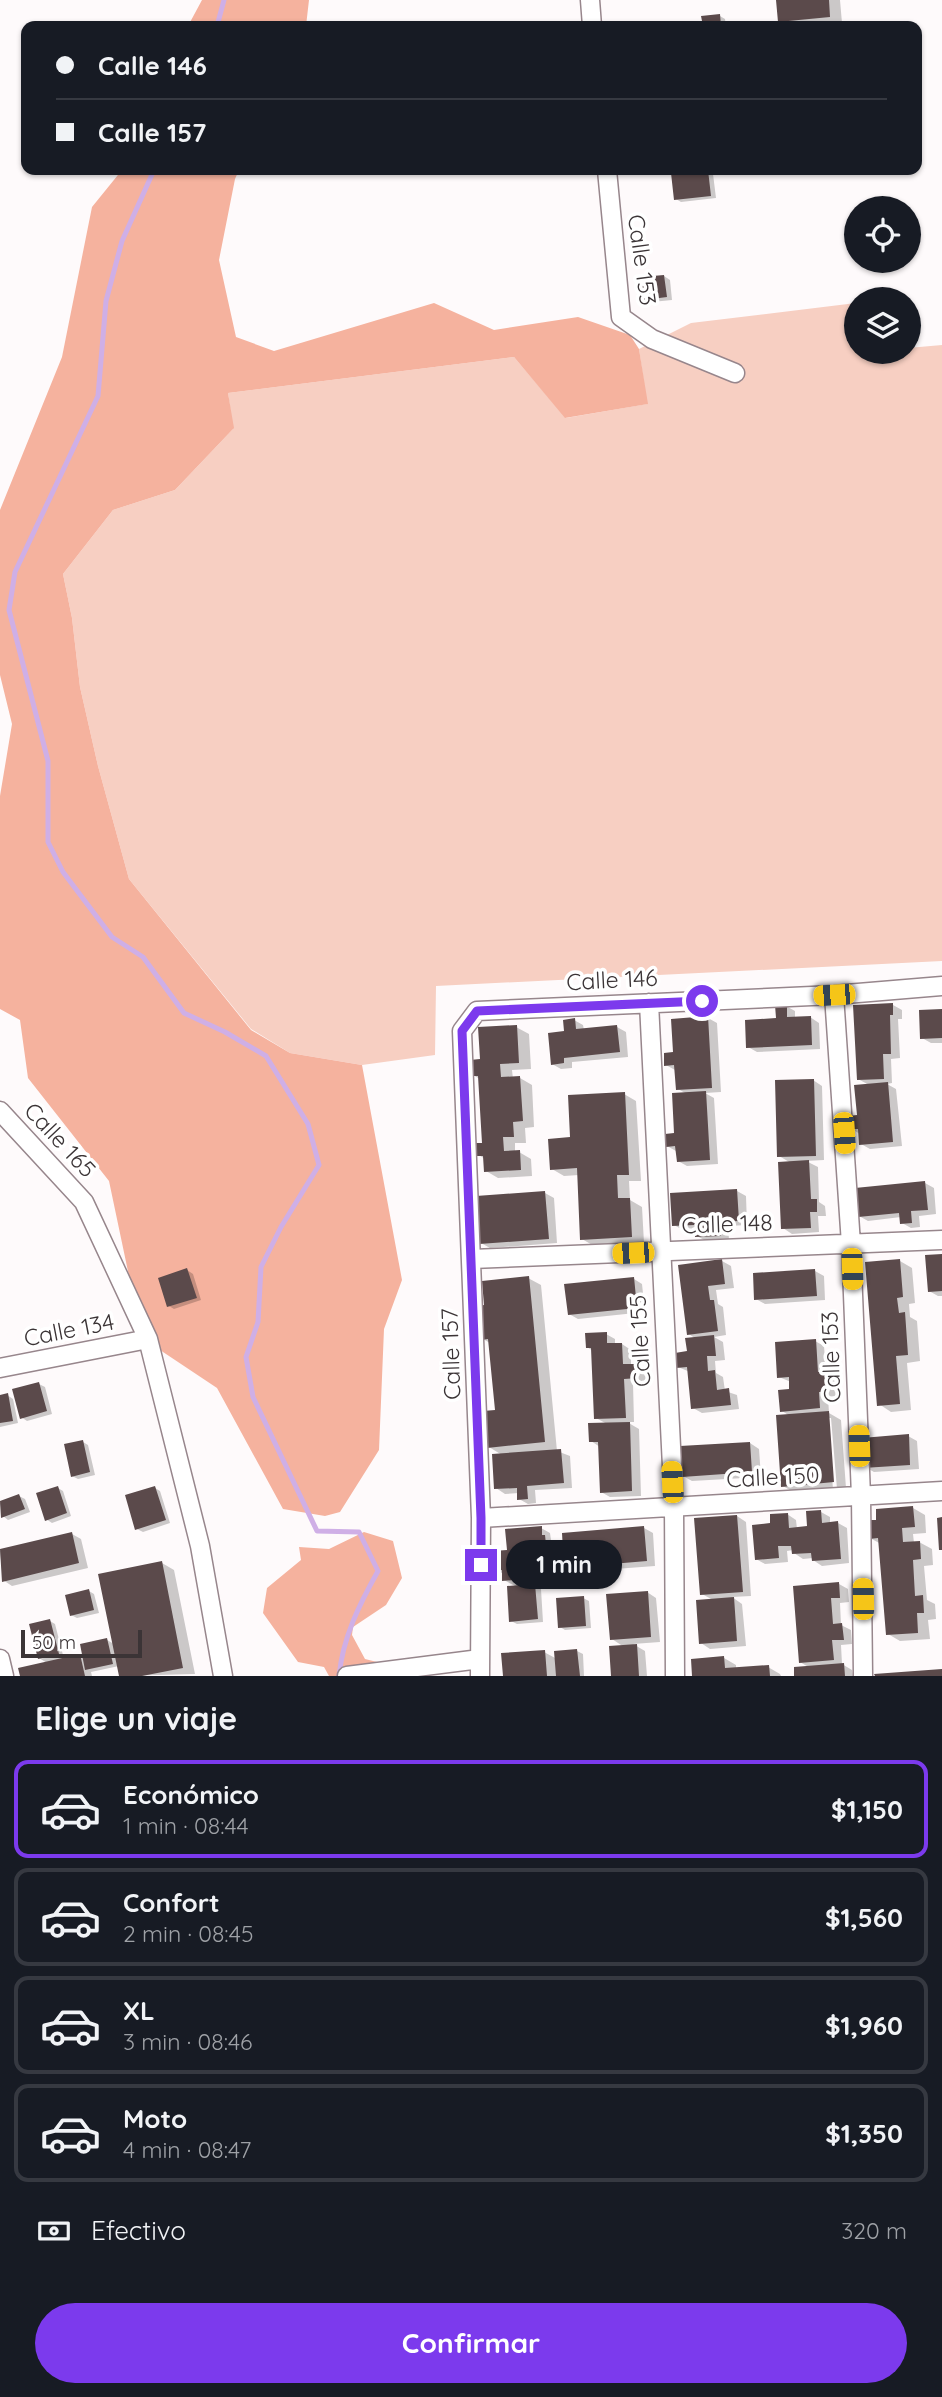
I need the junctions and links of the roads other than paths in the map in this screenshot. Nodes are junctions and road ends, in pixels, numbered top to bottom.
1 (590, 0) edge
2 (592, 21) edge
3 (607, 175) edge
4 (735, 373) dead end
5 (942, 986) edge
6 (834, 995) junction
7 (649, 1003) junction
8 (462, 1031) joint
9 (0, 1111) edge
10 (942, 1240) edge
11 (851, 1244) junction
12 (660, 1252) junction
13 (472, 1259) junction
14 (148, 1339) junction
15 (0, 1368) edge
16 (942, 1491) edge
17 (862, 1496) junction
18 (674, 1507) junction
19 (481, 1518) junction
20 (0, 1659) edge
21 (480, 1668) edge
22 (4, 1676) edge
23 (223, 1676) edge
24 (346, 1676) edge
25 (675, 1676) edge
26 (863, 1676) edge

1 - 2 street
3 - 4 street, Calle 153
5 - 6 street, Calle 146
6 - 7 street, Calle 146
6 - 11 street, Calle 153
7 - 8 street, Calle 146
7 - 12 street, Calle 155
8 - 13 street, Calle 157
9 - 14 street, Calle 165
10 - 11 street, Calle 148
11 - 12 street, Calle 148
11 - 17 street, Calle 153
12 - 13 street, Calle 148
12 - 18 street, Calle 155
13 - 19 street, Calle 157
14 - 15 street, Calle 134
14 - 23 street, Calle 165
16 - 17 street, Calle 150
17 - 18 street, Calle 150
17 - 26 street, Calle 153
18 - 19 street, Calle 150
18 - 25 street, Calle 155
19 - 21 street, Calle 157
20 - 22 street
21 - 24 street

